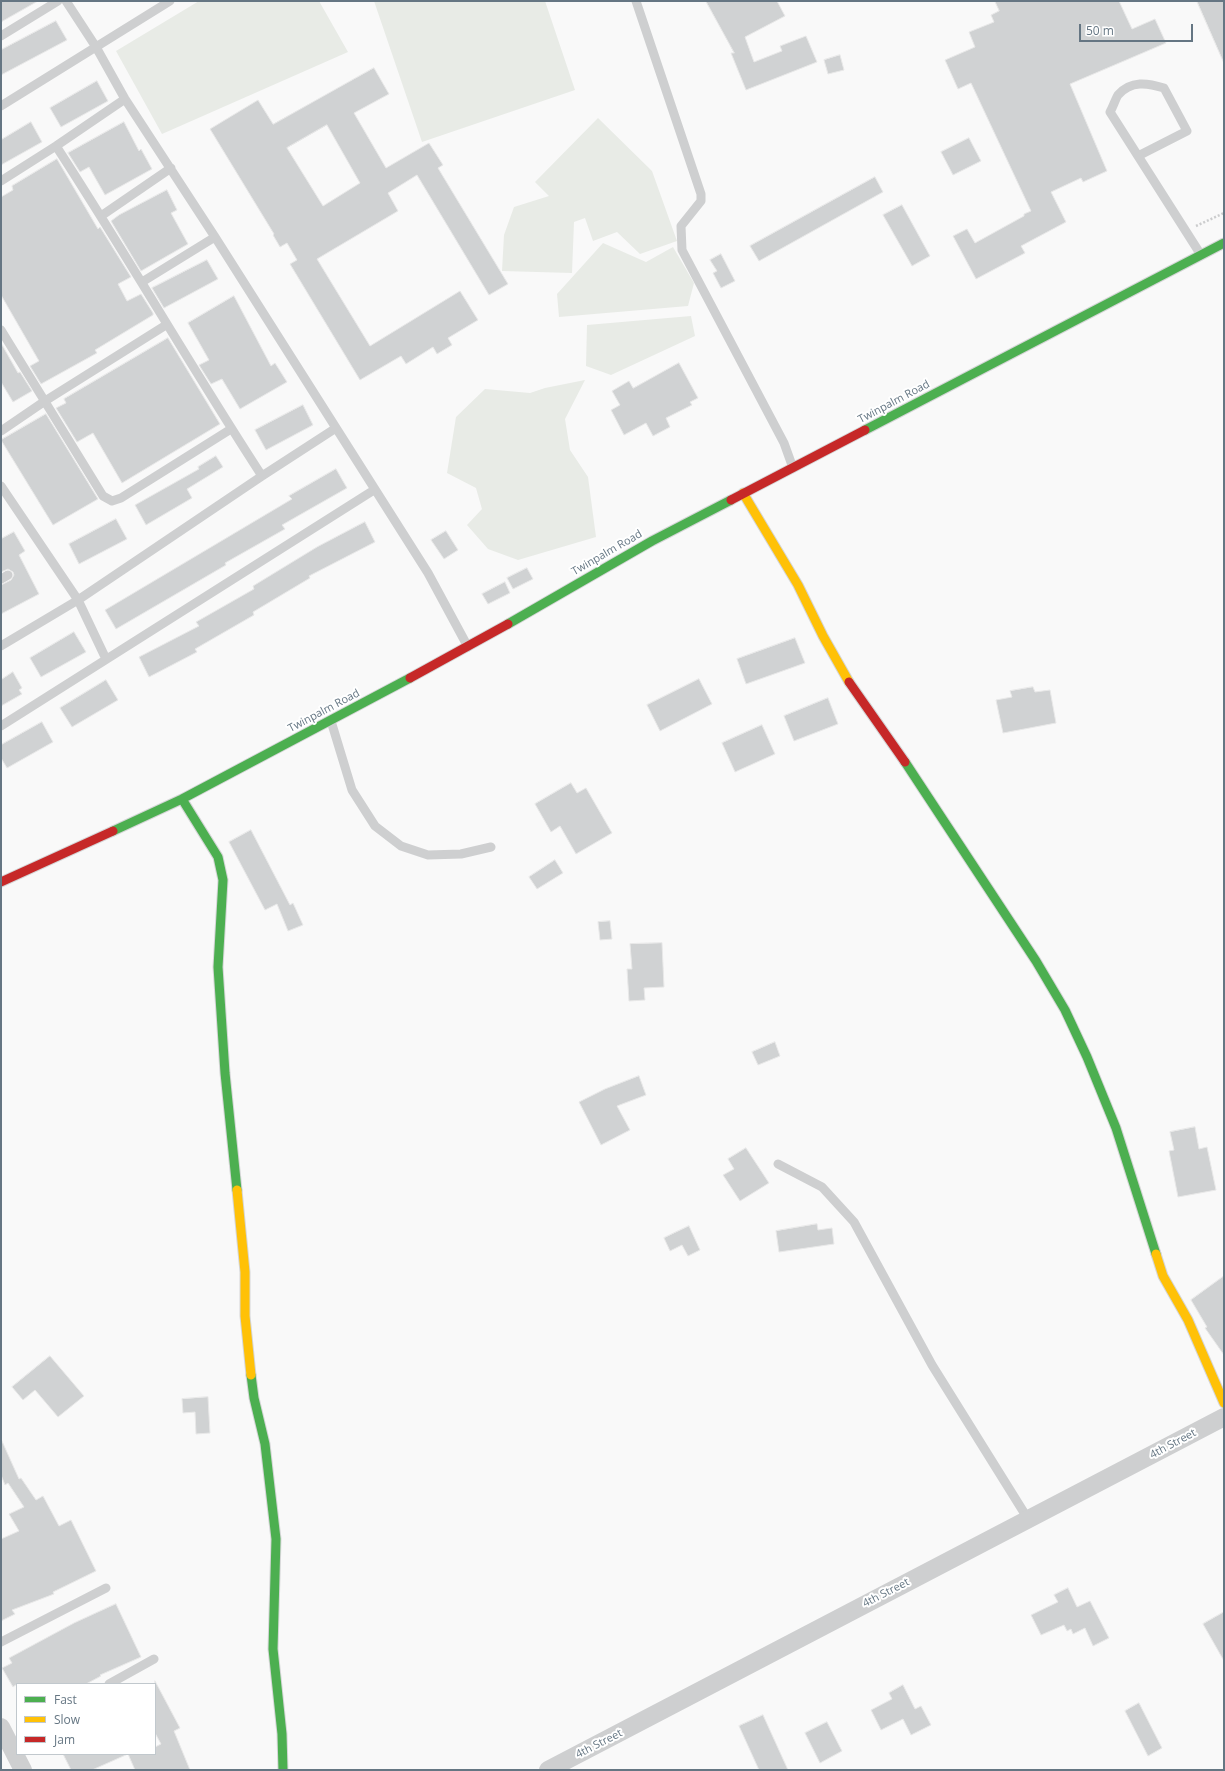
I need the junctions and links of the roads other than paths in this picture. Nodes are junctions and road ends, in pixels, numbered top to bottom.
1 (58, 1) edge
2 (66, 1) edge
3 (170, 1) edge
4 (636, 1) edge
5 (1, 36) edge
6 (96, 47) junction
7 (125, 99) junction
8 (1, 106) edge
9 (56, 146) junction
10 (1138, 156) junction
11 (171, 168) junction
12 (1, 180) edge
13 (101, 216) junction
14 (215, 237) junction
15 (1224, 243) edge
16 (1200, 255) junction
17 (142, 282) junction
18 (166, 325) junction
19 (1, 330) edge
20 (45, 401) junction
21 (231, 428) junction
22 (336, 428) junction
23 (1, 431) edge
24 (793, 468) junction
25 (262, 476) junction
26 (1, 486) edge
27 (374, 490) junction
28 (743, 493) junction
29 (78, 600) junction
30 (1, 646) edge
31 (468, 647) junction
32 (106, 659) junction
33 (331, 721) junction
34 (1, 726) edge
35 (182, 799) junction
36 (491, 847) dead end
37 (1, 882) edge
38 (778, 1164) dead end
39 (1224, 1403) edge
40 (1224, 1417) edge
41 (1028, 1519) junction
42 (106, 1588) dead end
43 (1, 1642) edge
44 (154, 1659) dead end
45 (111, 1683) edge
46 (8, 1733) edge
47 (16, 1753) edge
48 (17, 1755) edge
49 (23, 1770) edge
50 (283, 1770) edge
51 (548, 1770) edge

1 - 5 lane
2 - 6 lane
3 - 6 lane
4 - 24 lane
6 - 7 lane
6 - 8 lane
7 - 9 lane
7 - 11 lane
9 - 12 lane
9 - 13 lane
10 - 10 lane
10 - 16 lane
11 - 13 lane
11 - 14 lane
13 - 17 lane
14 - 17 lane
14 - 22 lane
15 - 16 street, Twinpalm Road
16 - 24 street, Twinpalm Road
17 - 18 lane
18 - 20 lane
18 - 21 lane
19 - 20 lane
20 - 21 lane
20 - 23 lane
21 - 25 lane
22 - 25 lane
22 - 27 lane
24 - 28 street, Twinpalm Road
25 - 29 lane
26 - 29 lane
27 - 31 lane
27 - 32 lane
28 - 31 street, Twinpalm Road
28 - 39 street
29 - 30 lane
29 - 32 lane
31 - 33 street, Twinpalm Road
32 - 34 lane
33 - 35 street, Twinpalm Road
33 - 36 lane
35 - 37 street, Twinpalm Road
35 - 50 street
38 - 41 lane
40 - 41 street, 4th Street
41 - 51 street, 4th Street
42 - 43 lane
44 - 45 lane
46 - 47 street
48 - 49 street

